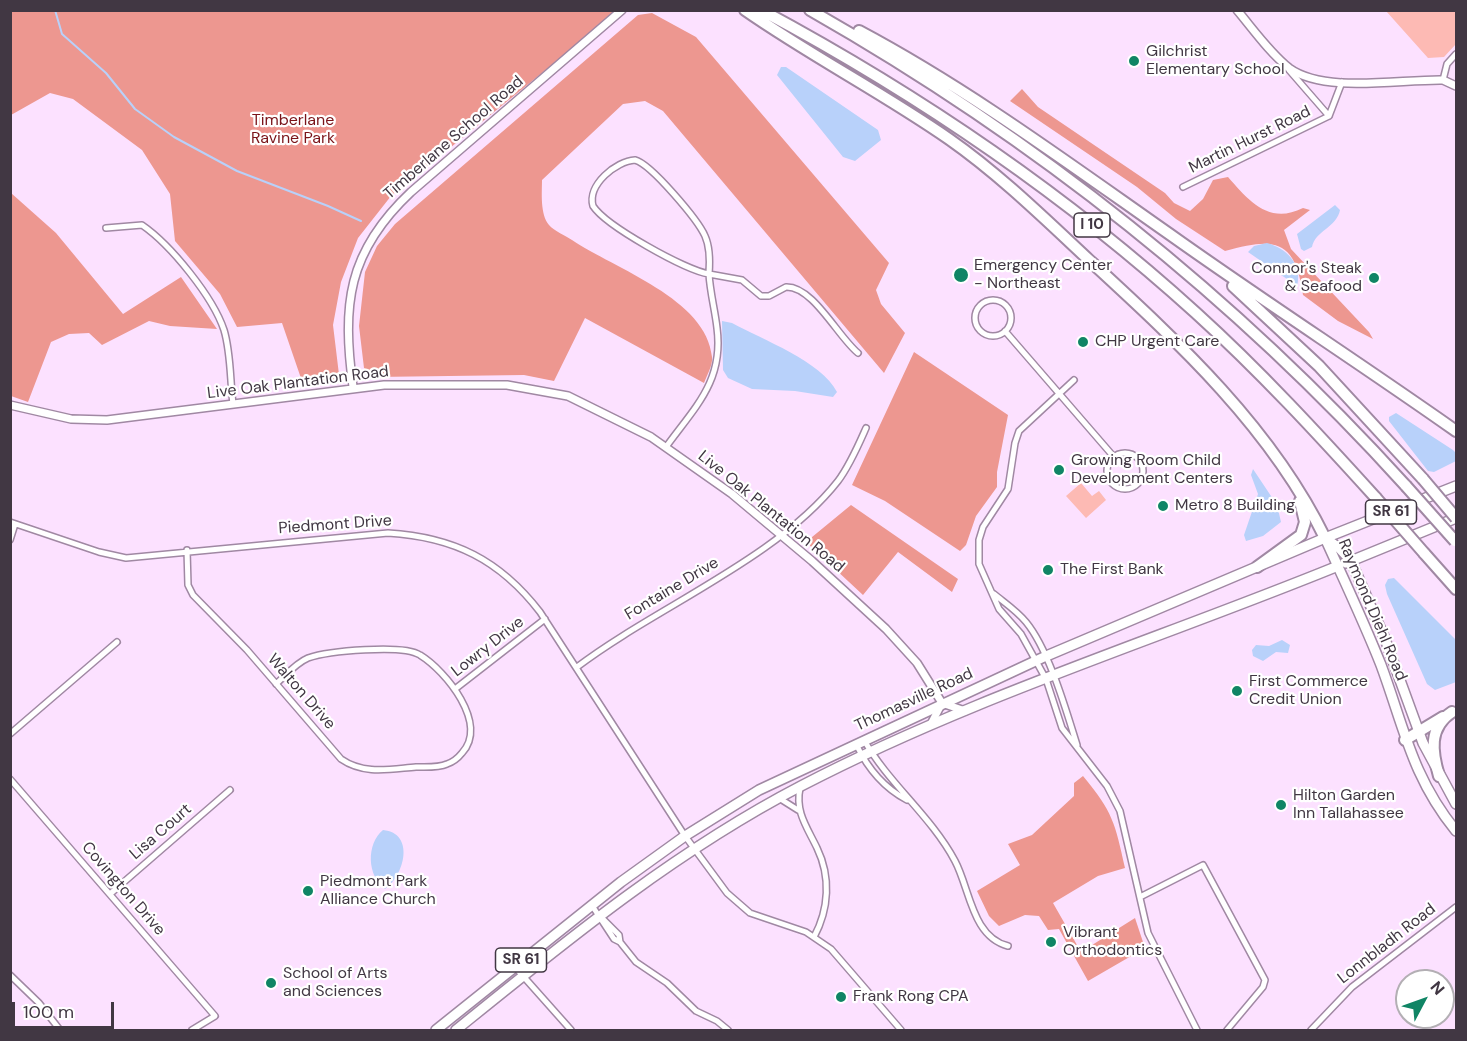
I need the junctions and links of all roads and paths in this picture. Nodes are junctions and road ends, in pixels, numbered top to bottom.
1 (622, 10) edge
2 (746, 10) edge
3 (761, 10) edge
4 (810, 10) edge
5 (818, 10) edge
6 (1236, 10) edge
7 (1456, 54) edge
8 (1281, 60) junction
9 (1443, 80) junction
10 (1342, 82) junction
11 (1456, 86) edge
12 (1329, 116) junction
13 (1183, 187) dead end
14 (106, 228) dead end
15 (1172, 237) junction
16 (709, 274) junction
17 (1005, 332) junction
18 (858, 353) dead end
19 (1074, 380) dead end
20 (353, 387) junction
21 (1059, 393) junction
22 (233, 404) junction
23 (10, 405) edge
24 (866, 428) dead end
25 (1456, 431) edge
26 (666, 447) junction
27 (1114, 457) junction
28 (1456, 486) edge
29 (1298, 492) junction
30 (1456, 518) edge
31 (13, 523) edge
32 (782, 534) junction
33 (1325, 538) junction
34 (10, 540) edge
35 (1456, 541) edge
36 (187, 550) junction
37 (1351, 561) junction
38 (1338, 566) junction
39 (1257, 567) junction
40 (1456, 589) edge
41 (994, 594) junction
42 (545, 620) junction
43 (117, 642) dead end
44 (1040, 659) junction
45 (577, 667) junction
46 (1049, 678) junction
47 (276, 684) junction
48 (456, 689) junction
49 (942, 703) junction
50 (965, 711) junction
51 (1454, 711) edge
52 (929, 726) junction
53 (1418, 730) junction
54 (10, 734) edge
55 (1405, 740) junction
56 (860, 742) junction
57 (866, 754) junction
58 (452, 762) joint
59 (1439, 776) junction
60 (10, 779) edge
61 (771, 784) junction
62 (801, 786) junction
63 (230, 790) dead end
64 (779, 798) junction
65 (908, 801) junction
66 (1456, 804) edge
67 (798, 810) junction
68 (1456, 831) edge
69 (685, 836) junction
70 (695, 847) junction
71 (110, 894) junction
72 (1140, 897) junction
73 (591, 904) junction
74 (1456, 907) edge
75 (601, 917) junction
76 (814, 937) junction
77 (1008, 946) dead end
78 (514, 965) junction
79 (10, 975) edge
80 (523, 976) junction
81 (464, 1007) junction
82 (473, 1017) junction
83 (60, 1030) edge
84 (192, 1030) edge
85 (436, 1030) edge
86 (456, 1030) edge
87 (571, 1030) edge
88 (728, 1030) edge
89 (901, 1030) edge
90 (1197, 1030) edge
91 (1227, 1030) edge
92 (1311, 1030) edge

1 - 20 street, Timberlane School Road
2 - 29 highway
3 - 40 highway, I 10, bridge
4 - 35 highway, I 10, bridge
5 - 15 highway
6 - 8 street
7 - 9 street
8 - 10 street
8 - 12 street
9 - 10 street
9 - 11 street
10 - 12 street, Martin Hurst Road
12 - 13 street, Martin Hurst Road
14 - 22 street
15 - 25 highway
15 - 30 highway, bridge
16 - 16 street
16 - 18 street
16 - 26 street
17 - 17 street
17 - 21 street
19 - 21 street
20 - 22 street, Live Oak Plantation Road
20 - 26 street, Live Oak Plantation Road
21 - 27 street
21 - 41 street
22 - 23 street, Live Oak Plantation Road
24 - 32 street
26 - 32 street, Live Oak Plantation Road
27 - 27 street
28 - 33 main road, Thomasville Road / SR 61
29 - 33 highway
29 - 39 highway
30 - 37 main road, Thomasville Road / SR 61
31 - 34 street
31 - 36 street, Piedmont Drive
32 - 45 street, Fontaine Drive
32 - 49 street, Live Oak Plantation Road
33 - 37 main road, Raymond Diehl Road
33 - 38 main road, Raymond Diehl Road
33 - 39 main road, Thomasville Road / SR 61
36 - 42 street, Piedmont Drive
36 - 47 street, Walton Drive
37 - 38 main road, Thomasville Road / SR 61
37 - 53 main road, Raymond Diehl Road
38 - 46 main road, Thomasville Road / SR 61
38 - 55 main road, Raymond Diehl Road
39 - 44 main road, Thomasville Road / SR 61
41 - 44 street
41 - 44 street
42 - 45 street, Piedmont Drive
42 - 48 street, Lowry Drive
43 - 54 street
44 - 46 street
44 - 46 street
44 - 49 main road, Thomasville Road / SR 61
45 - 69 street, Piedmont Drive
46 - 50 main road, Thomasville Road / SR 61
46 - 72 street
47 - 48 street
47 - 58 street, Walton Drive
48 - 58 street, Lowry Drive
49 - 50 street
49 - 52 street
49 - 56 main road, Thomasville Road / SR 61
50 - 52 main road, Thomasville Road / SR 61
51 - 53 highway
51 - 59 highway
52 - 57 main road, Thomasville Road / SR 61
53 - 55 highway
53 - 59 main road, Raymond Diehl Road
55 - 68 main road, Raymond Diehl Road
56 - 57 street
56 - 57 street
56 - 61 main road, Thomasville Road / SR 61
57 - 62 main road, Thomasville Road / SR 61
57 - 65 street
57 - 65 street
59 - 66 main road, Raymond Diehl Road
60 - 71 street, Covington Drive
61 - 64 main road
61 - 69 main road, Thomasville Road / SR 61
62 - 64 main road, Thomasville Road / SR 61
62 - 67 street
63 - 71 street, Lisa Court
64 - 67 street
64 - 70 main road, Thomasville Road / SR 61
65 - 77 street
67 - 76 street
69 - 70 street, Piedmont Drive
69 - 73 main road, Thomasville Road / SR 61
70 - 75 main road, Thomasville Road / SR 61
70 - 76 street, Piedmont Drive
71 - 84 street, Covington Drive
72 - 90 street
72 - 91 street
73 - 75 street
73 - 78 main road, Thomasville Road / SR 61
74 - 92 street, Lonnbladh Road
75 - 80 main road, Thomasville Road / SR 61
75 - 88 street
76 - 89 street, Piedmont Drive
78 - 80 street
78 - 81 main road, Thomasville Road / SR 61
79 - 83 street
80 - 82 main road, Thomasville Road / SR 61
80 - 87 street
81 - 82 main road
81 - 85 main road, Thomasville Road / SR 61
82 - 86 main road, Thomasville Road / SR 61

